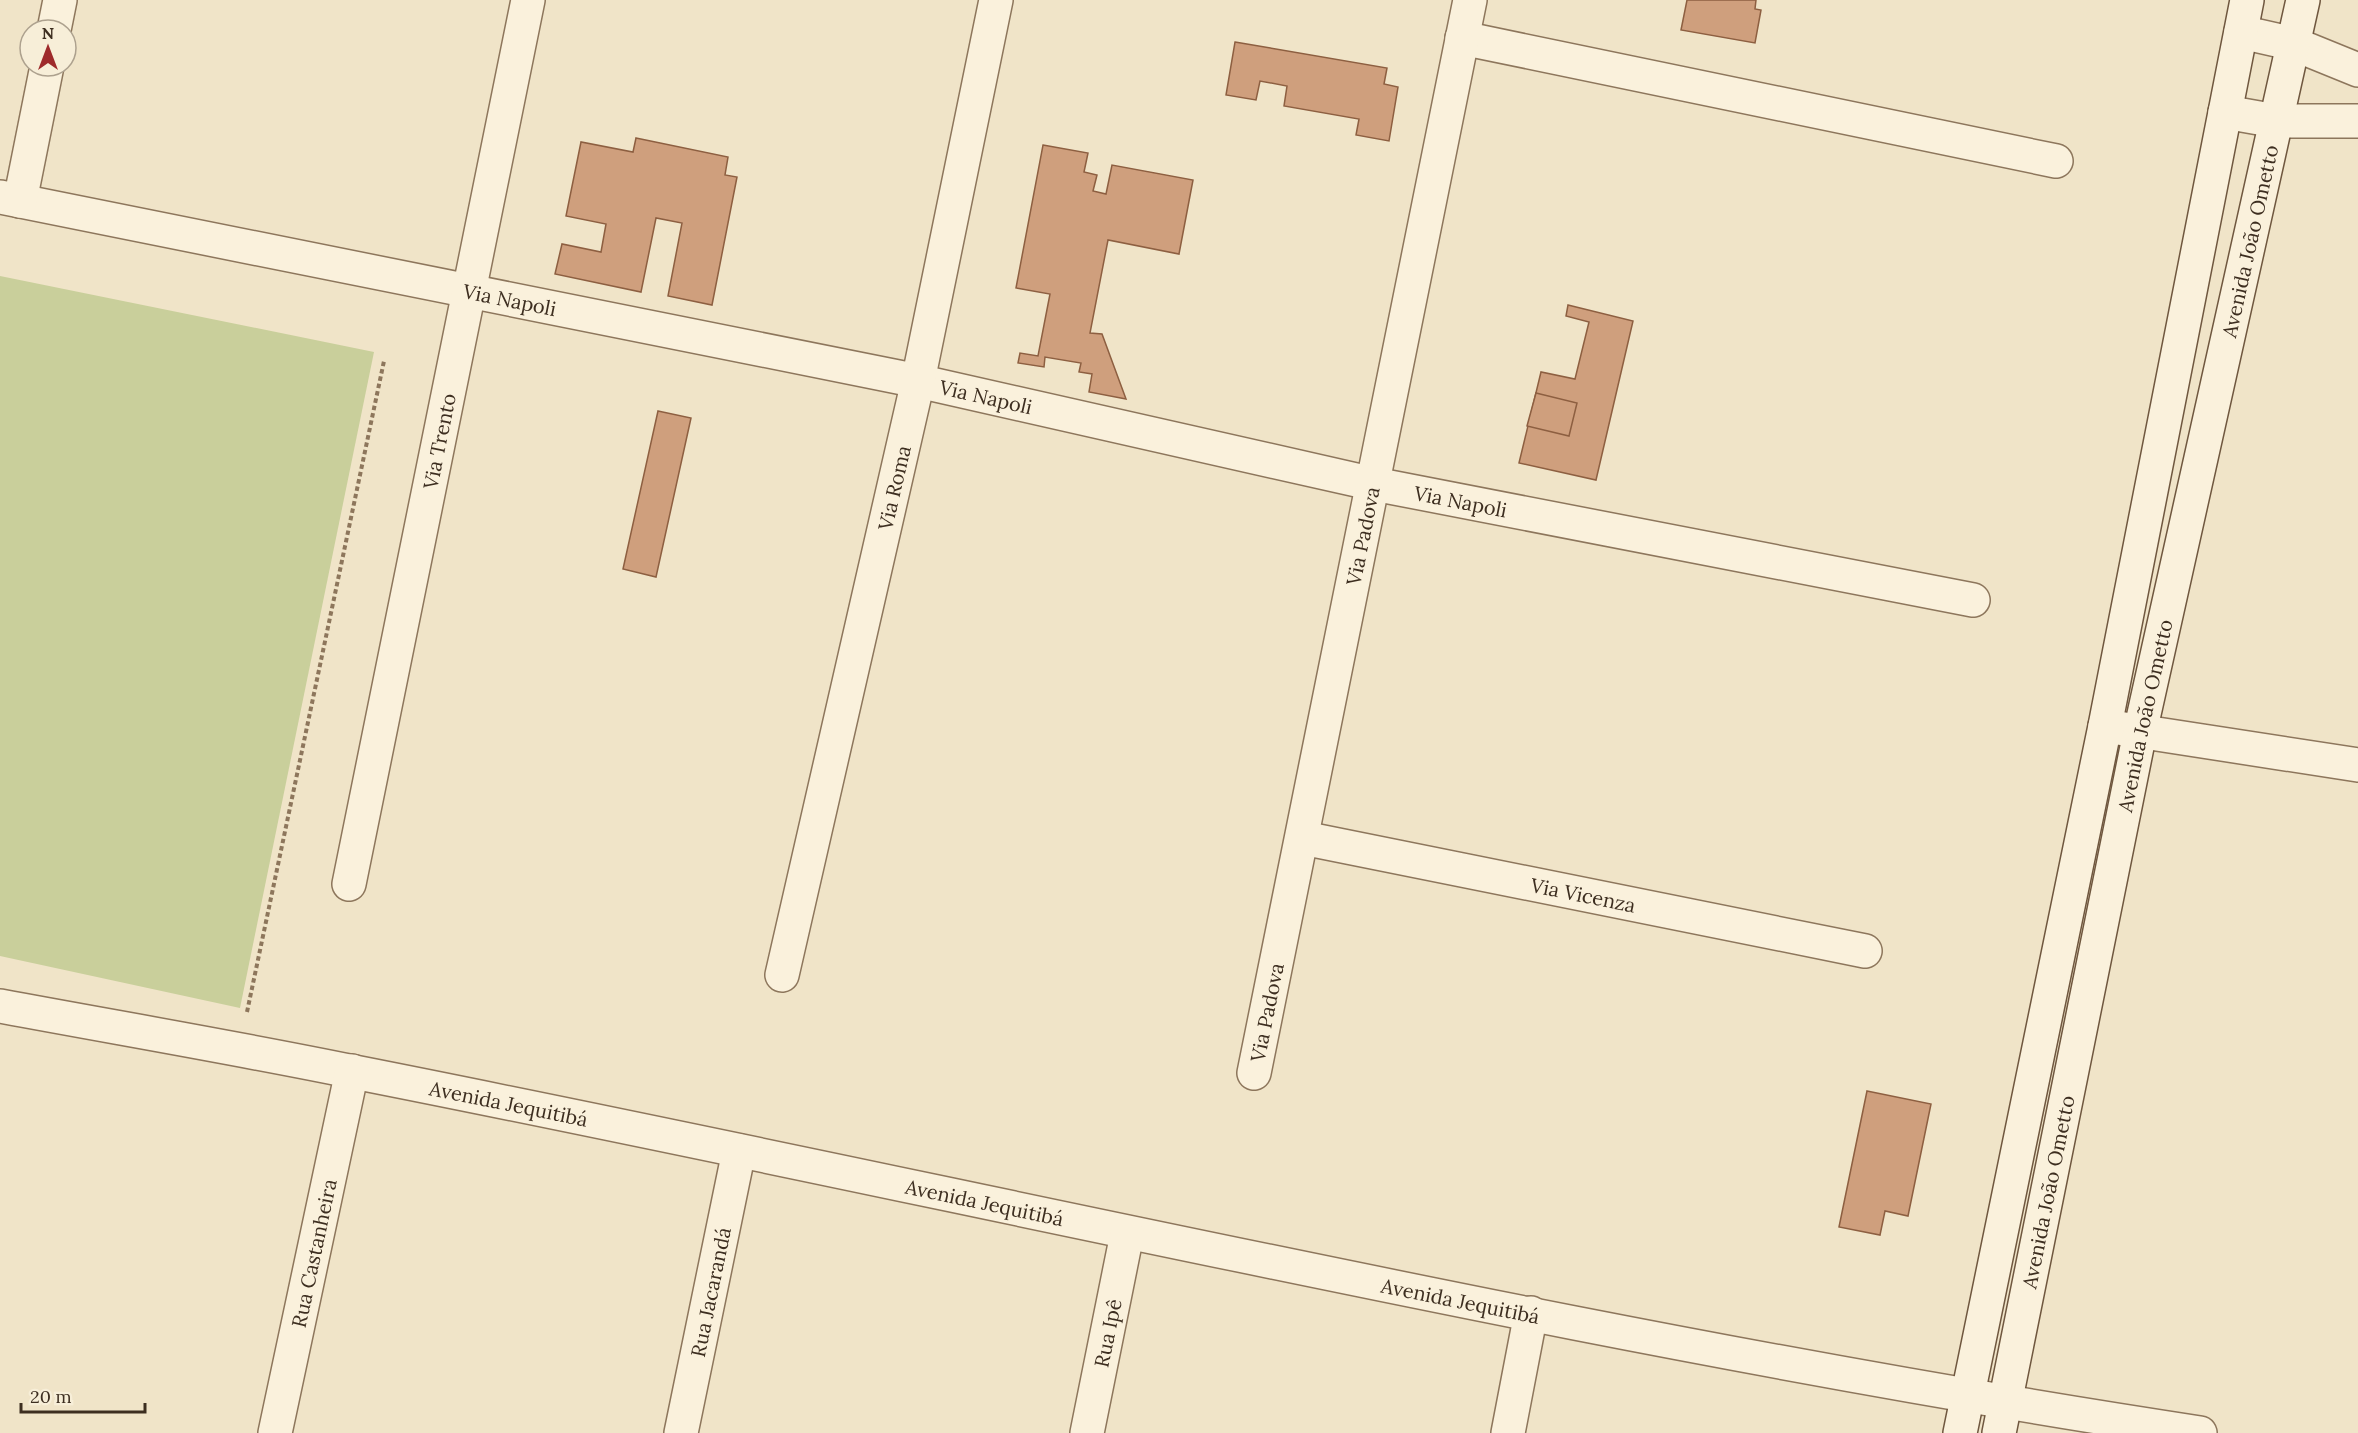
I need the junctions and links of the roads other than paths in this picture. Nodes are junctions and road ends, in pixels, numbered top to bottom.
1 (60, 0) edge
2 (528, 0) edge
3 (996, 0) edge
4 (1470, 0) edge
5 (2247, 0) edge
6 (2303, 0) edge
7 (56, 18) edge
8 (2241, 32) junction
9 (1462, 38) junction
10 (2294, 44) junction
11 (2358, 70) edge
12 (44, 78) edge
13 (2225, 112) junction
14 (2358, 121) edge
15 (2276, 122) junction
16 (2056, 161) dead end
17 (10, 199) edge
18 (468, 293) junction
19 (918, 381) junction
20 (1374, 484) junction
21 (1974, 600) dead end
22 (2105, 726) junction
23 (2140, 732) junction
24 (2358, 765) edge
25 (1303, 838) junction
26 (349, 884) dead end
27 (1866, 951) dead end
28 (782, 975) dead end
29 (0, 1006) edge
30 (352, 1071) junction
31 (1254, 1073) dead end
32 (739, 1151) junction
33 (1127, 1234) junction
34 (1531, 1313) junction
35 (1967, 1397) junction
36 (2002, 1418) edge
37 (274, 1433) edge
38 (681, 1433) edge
39 (1087, 1433) edge
40 (1508, 1433) edge
41 (1960, 1433) edge
42 (2200, 1433) edge

1 - 7 street
2 - 18 street, Via Trento
3 - 19 street, Via Roma
4 - 9 street, Via Padova
5 - 8 street, Avenida João Ometto
6 - 10 street, Avenida João Ometto
8 - 10 street
8 - 13 street, Avenida João Ometto
9 - 16 street
9 - 20 street, Via Padova
10 - 11 street
10 - 15 street, Avenida João Ometto
12 - 17 street
13 - 15 street
13 - 22 street, Avenida João Ometto
14 - 15 street
15 - 23 street, Avenida João Ometto
17 - 18 street, Via Napoli
18 - 19 street, Via Napoli
18 - 26 street, Via Trento
19 - 20 street, Via Napoli
19 - 28 street, Via Roma
20 - 21 street, Via Napoli
20 - 25 street, Via Padova
22 - 23 street
22 - 35 street, Avenida João Ometto
23 - 24 street
23 - 36 street, Avenida João Ometto
25 - 27 street, Via Vicenza
25 - 31 street, Via Padova
29 - 30 street, Avenida Jequitibá
30 - 32 street, Avenida Jequitibá
30 - 37 street, Rua Castanheira
32 - 33 street, Avenida Jequitibá
32 - 38 street, Rua Jacarandá
33 - 34 street, Avenida Jequitibá
33 - 39 street, Rua Ipê
34 - 35 street, Avenida Jequitibá
34 - 40 street
35 - 36 street, Avenida Jequitibá
35 - 41 street, Avenida João Ometto
36 - 42 street, Avenida Jequitibá

